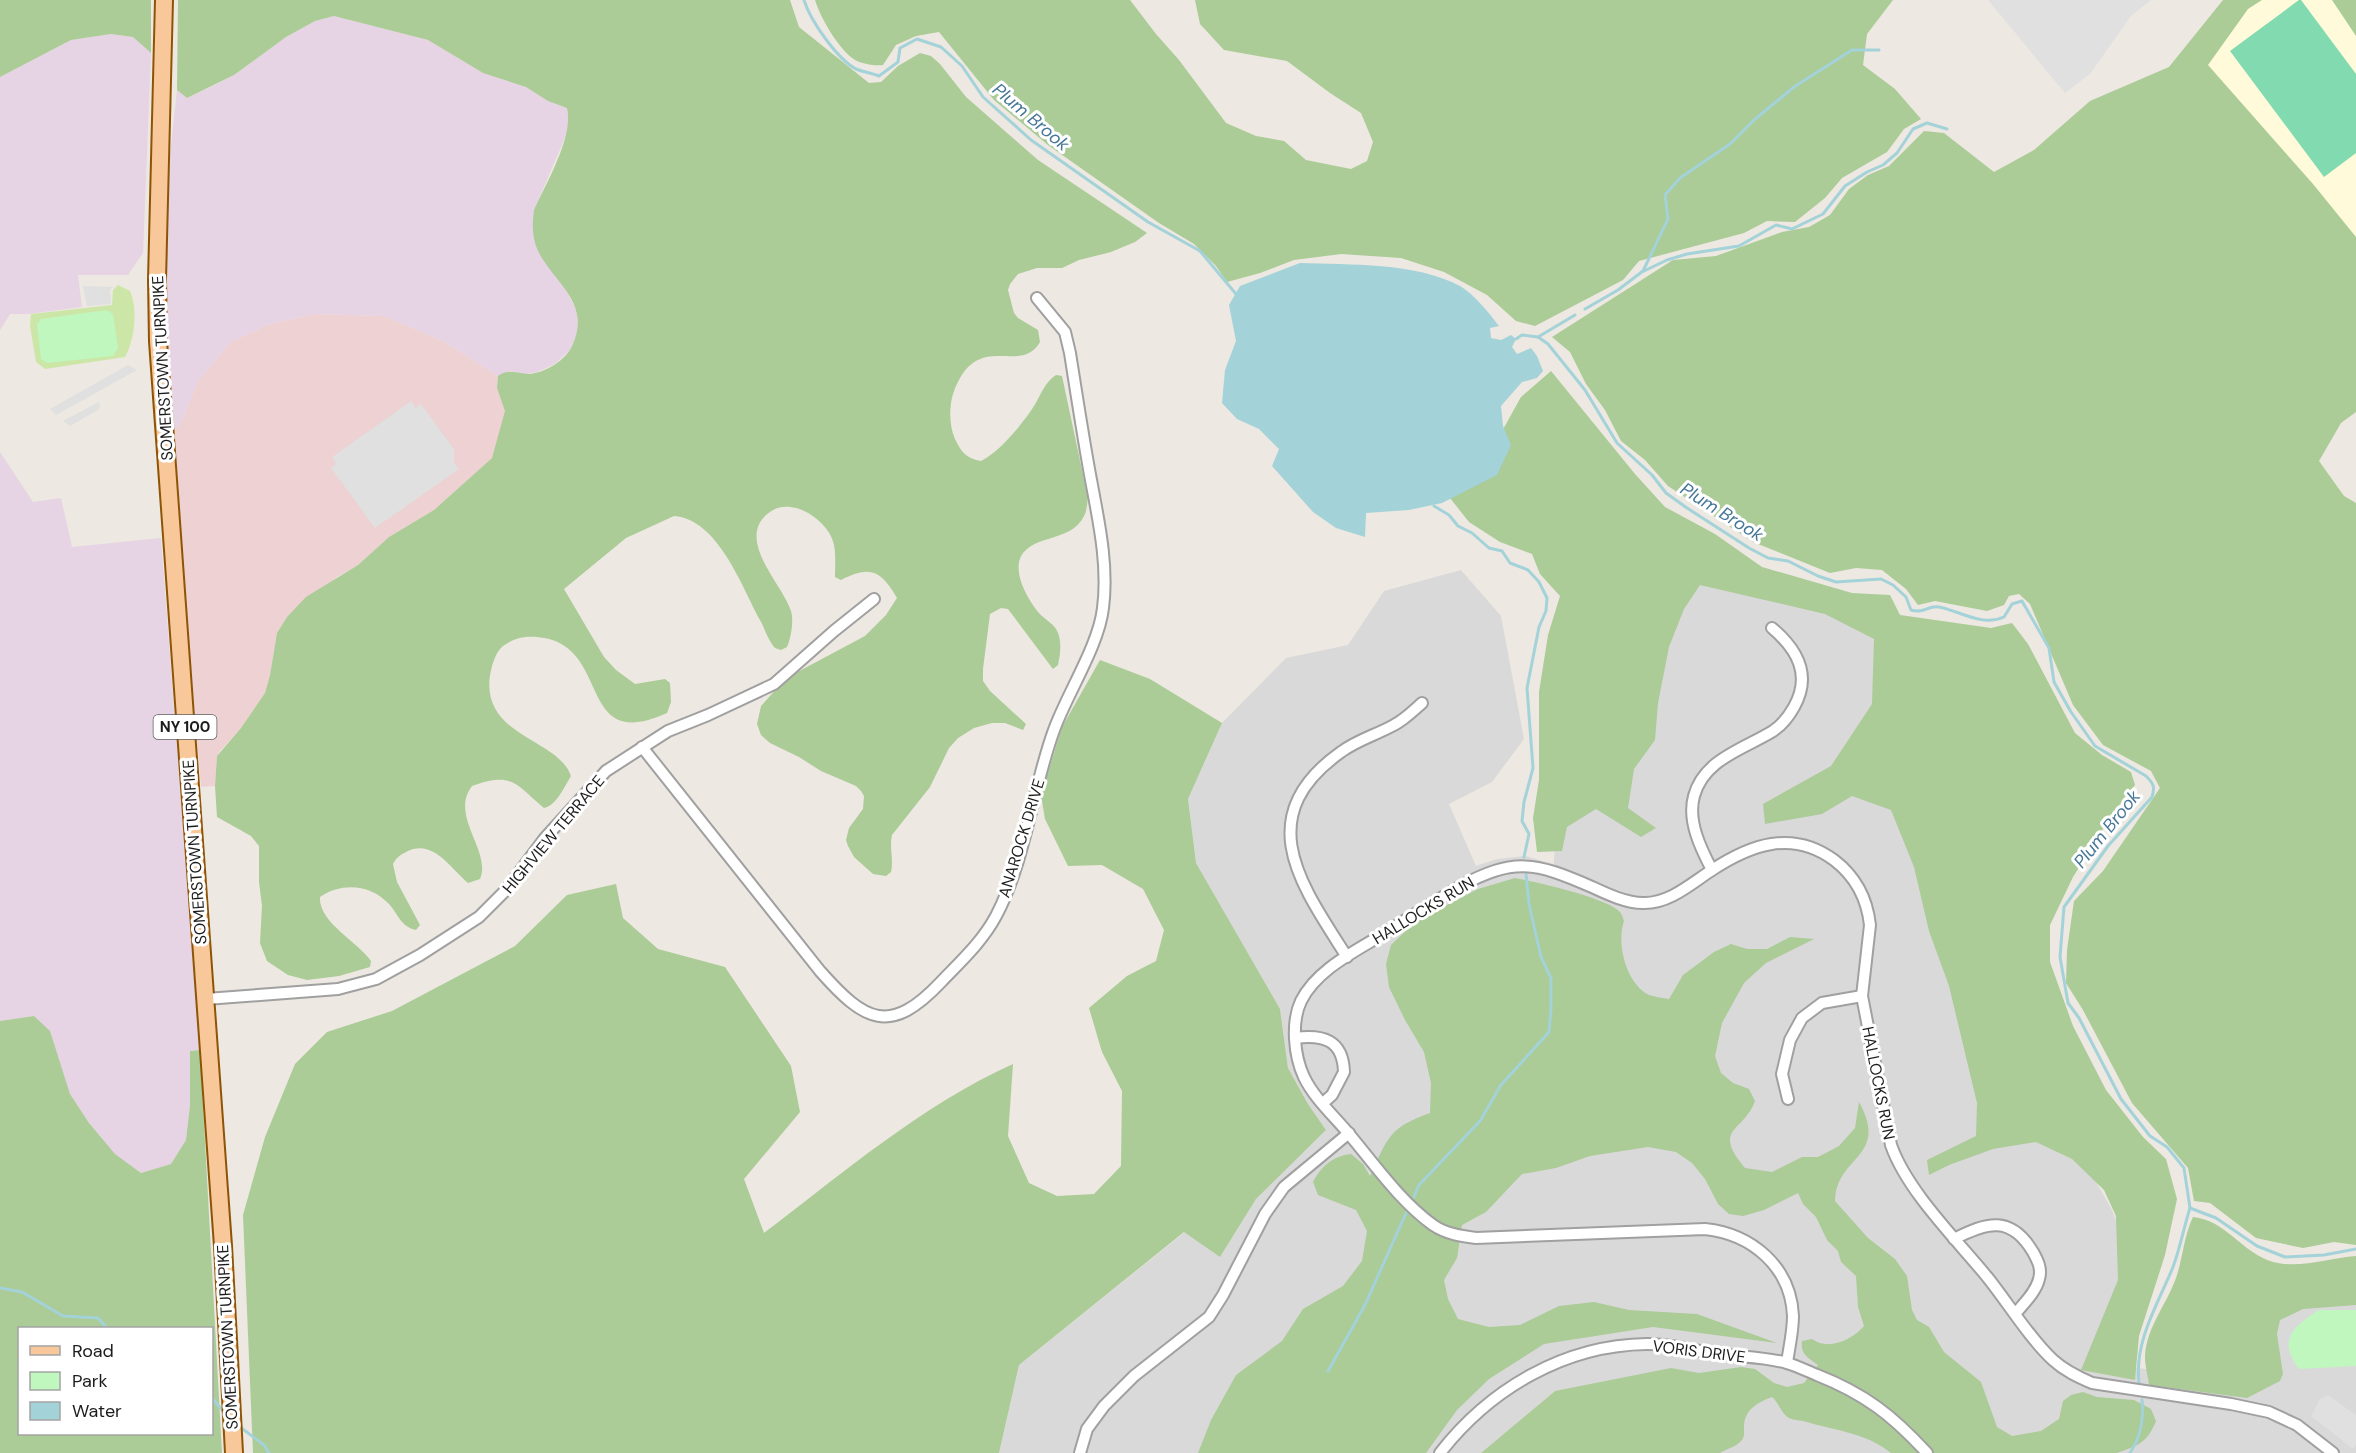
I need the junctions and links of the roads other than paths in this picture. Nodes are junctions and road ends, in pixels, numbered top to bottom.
1 (164, 0) edge
2 (1037, 298) dead end
3 (874, 599) dead end
4 (1772, 628) dead end
5 (1422, 703) dead end
6 (642, 747) junction
7 (1712, 870) junction
8 (1347, 957) junction
9 (1862, 996) junction
10 (206, 999) junction
11 (1295, 1038) junction
12 (1788, 1100) dead end
13 (1323, 1103) junction
14 (1349, 1133) junction
15 (1954, 1239) junction
16 (2016, 1313) junction
17 (1787, 1363) junction
18 (234, 1453) edge
19 (1080, 1453) edge
20 (1440, 1453) edge
21 (1927, 1453) edge
22 (2333, 1453) edge

1 - 10 main road, SOMERSTOWN TURNPIKE / NY 100
2 - 6 street, ANAROCK DRIVE
3 - 6 street, HIGHVIEW TERRACE
4 - 7 street
5 - 8 street
6 - 10 street, HIGHVIEW TERRACE
7 - 8 street, HALLOCKS RUN
7 - 9 street, HALLOCKS RUN
8 - 11 street, HALLOCKS RUN
9 - 12 street
9 - 15 street, HALLOCKS RUN
10 - 18 main road, SOMERSTOWN TURNPIKE / NY 100
11 - 13 street, HALLOCKS RUN
11 - 13 street
13 - 14 street, HALLOCKS RUN
14 - 17 street, HALLOCKS RUN
14 - 19 street
15 - 16 street, HALLOCKS RUN
15 - 16 street
16 - 22 street, HALLOCKS RUN
17 - 20 street, VORIS DRIVE
17 - 21 street, VORIS DRIVE

